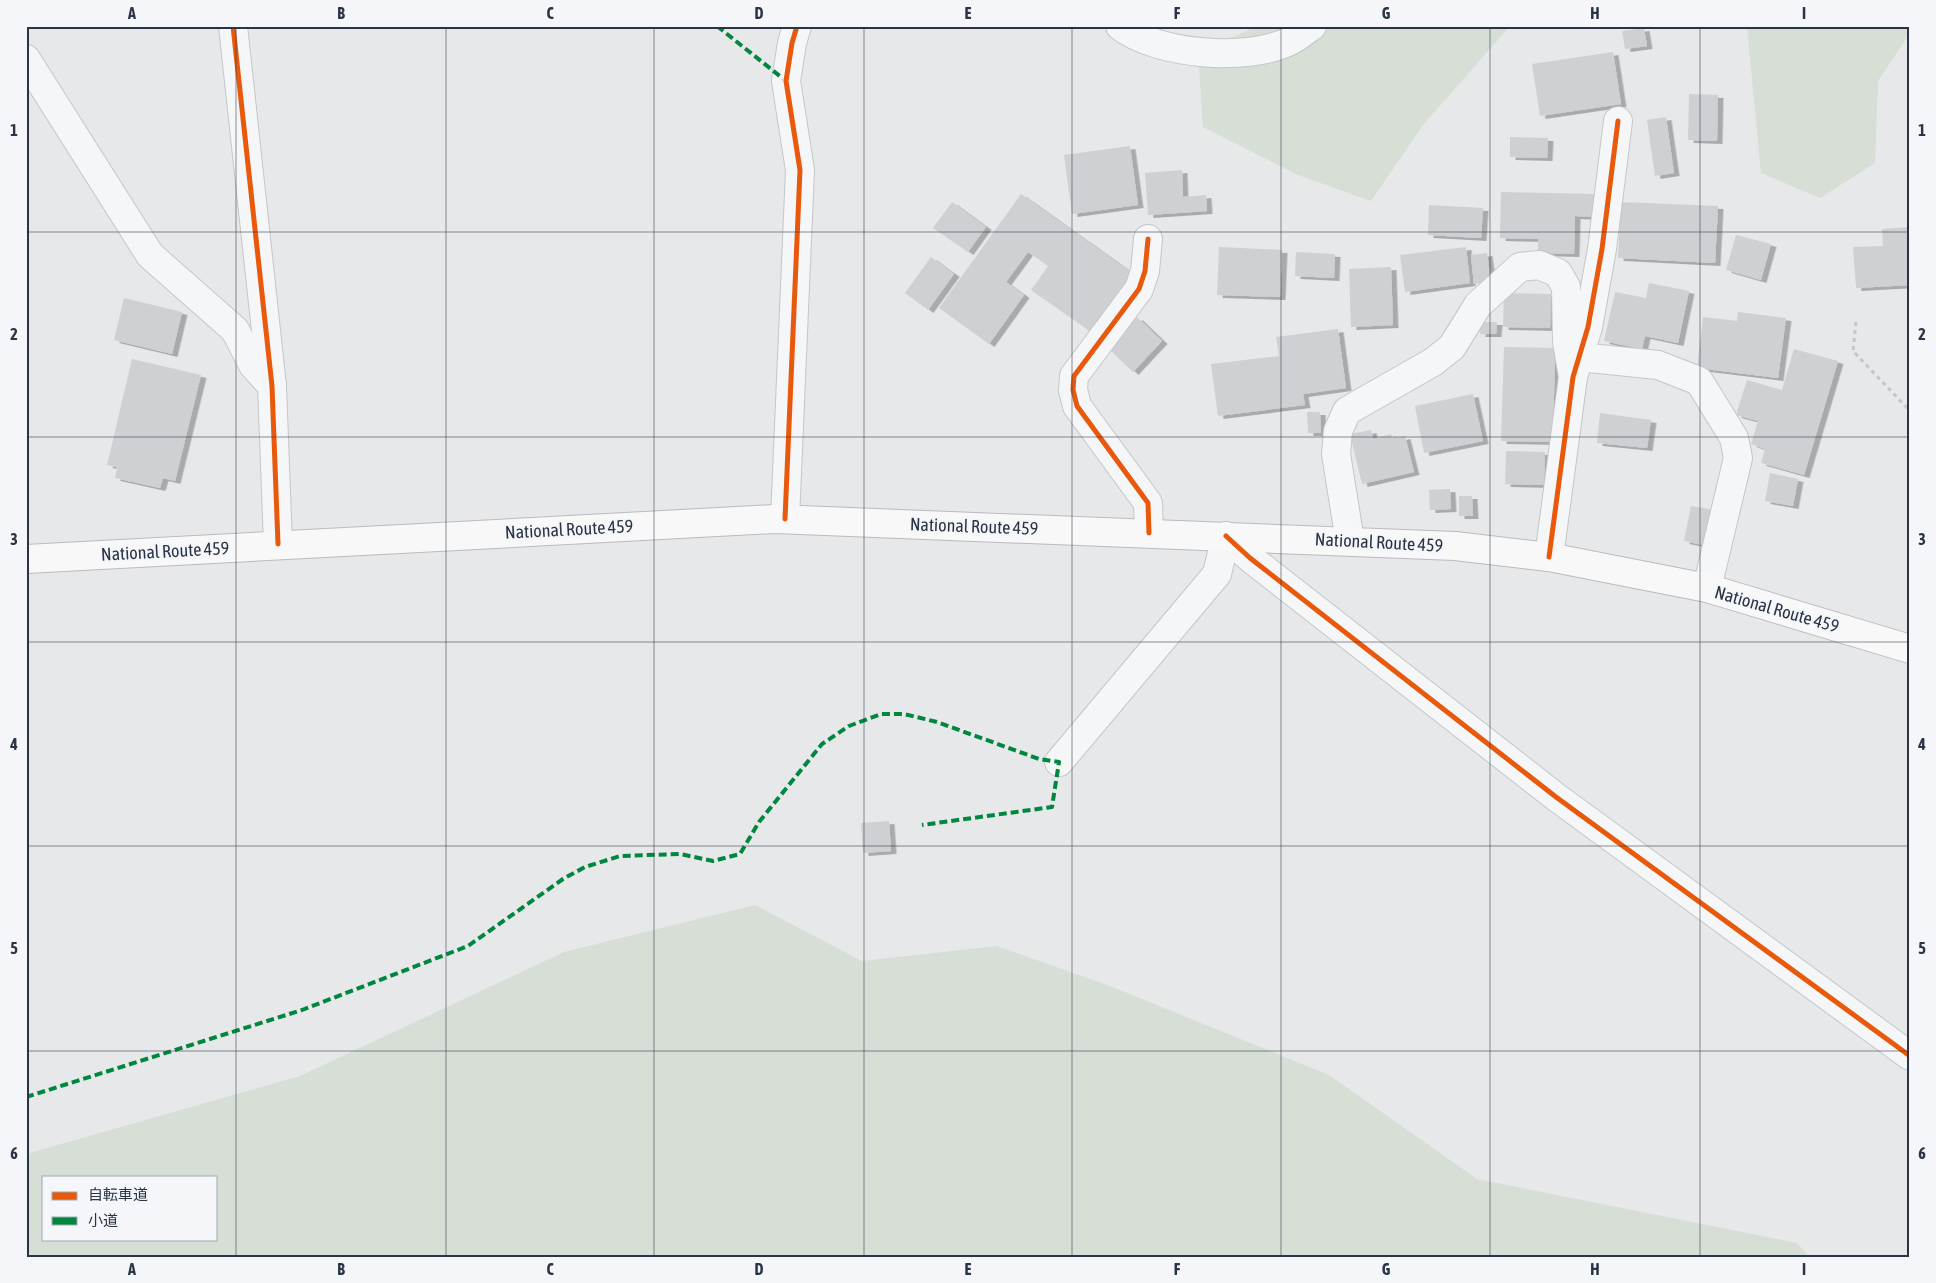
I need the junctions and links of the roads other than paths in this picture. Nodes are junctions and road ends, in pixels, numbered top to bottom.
1 (233, 26) edge
2 (798, 26) edge
3 (1120, 26) edge
4 (1312, 26) edge
5 (26, 59) edge
6 (1618, 121) dead end
7 (1148, 239) dead end
8 (1576, 367) junction
9 (272, 386) junction
10 (785, 519) junction
11 (1149, 533) junction
12 (1226, 536) junction
13 (1350, 541) junction
14 (278, 544) junction
15 (1549, 557) junction
16 (26, 559) edge
17 (1707, 588) junction
18 (1910, 649) edge
19 (1059, 762) dead end
20 (1910, 1056) edge

1 - 9 street
2 - 10 street
3 - 4 street
5 - 9 street
6 - 8 street
7 - 11 street
8 - 13 street
8 - 15 street
8 - 17 street
9 - 14 street
10 - 11 highway, National Route 459
10 - 14 highway, National Route 459
11 - 12 highway, National Route 459
12 - 13 highway, National Route 459
12 - 19 street
12 - 20 street
13 - 15 highway, National Route 459
14 - 16 highway, National Route 459
15 - 17 highway, National Route 459
17 - 18 highway, National Route 459

